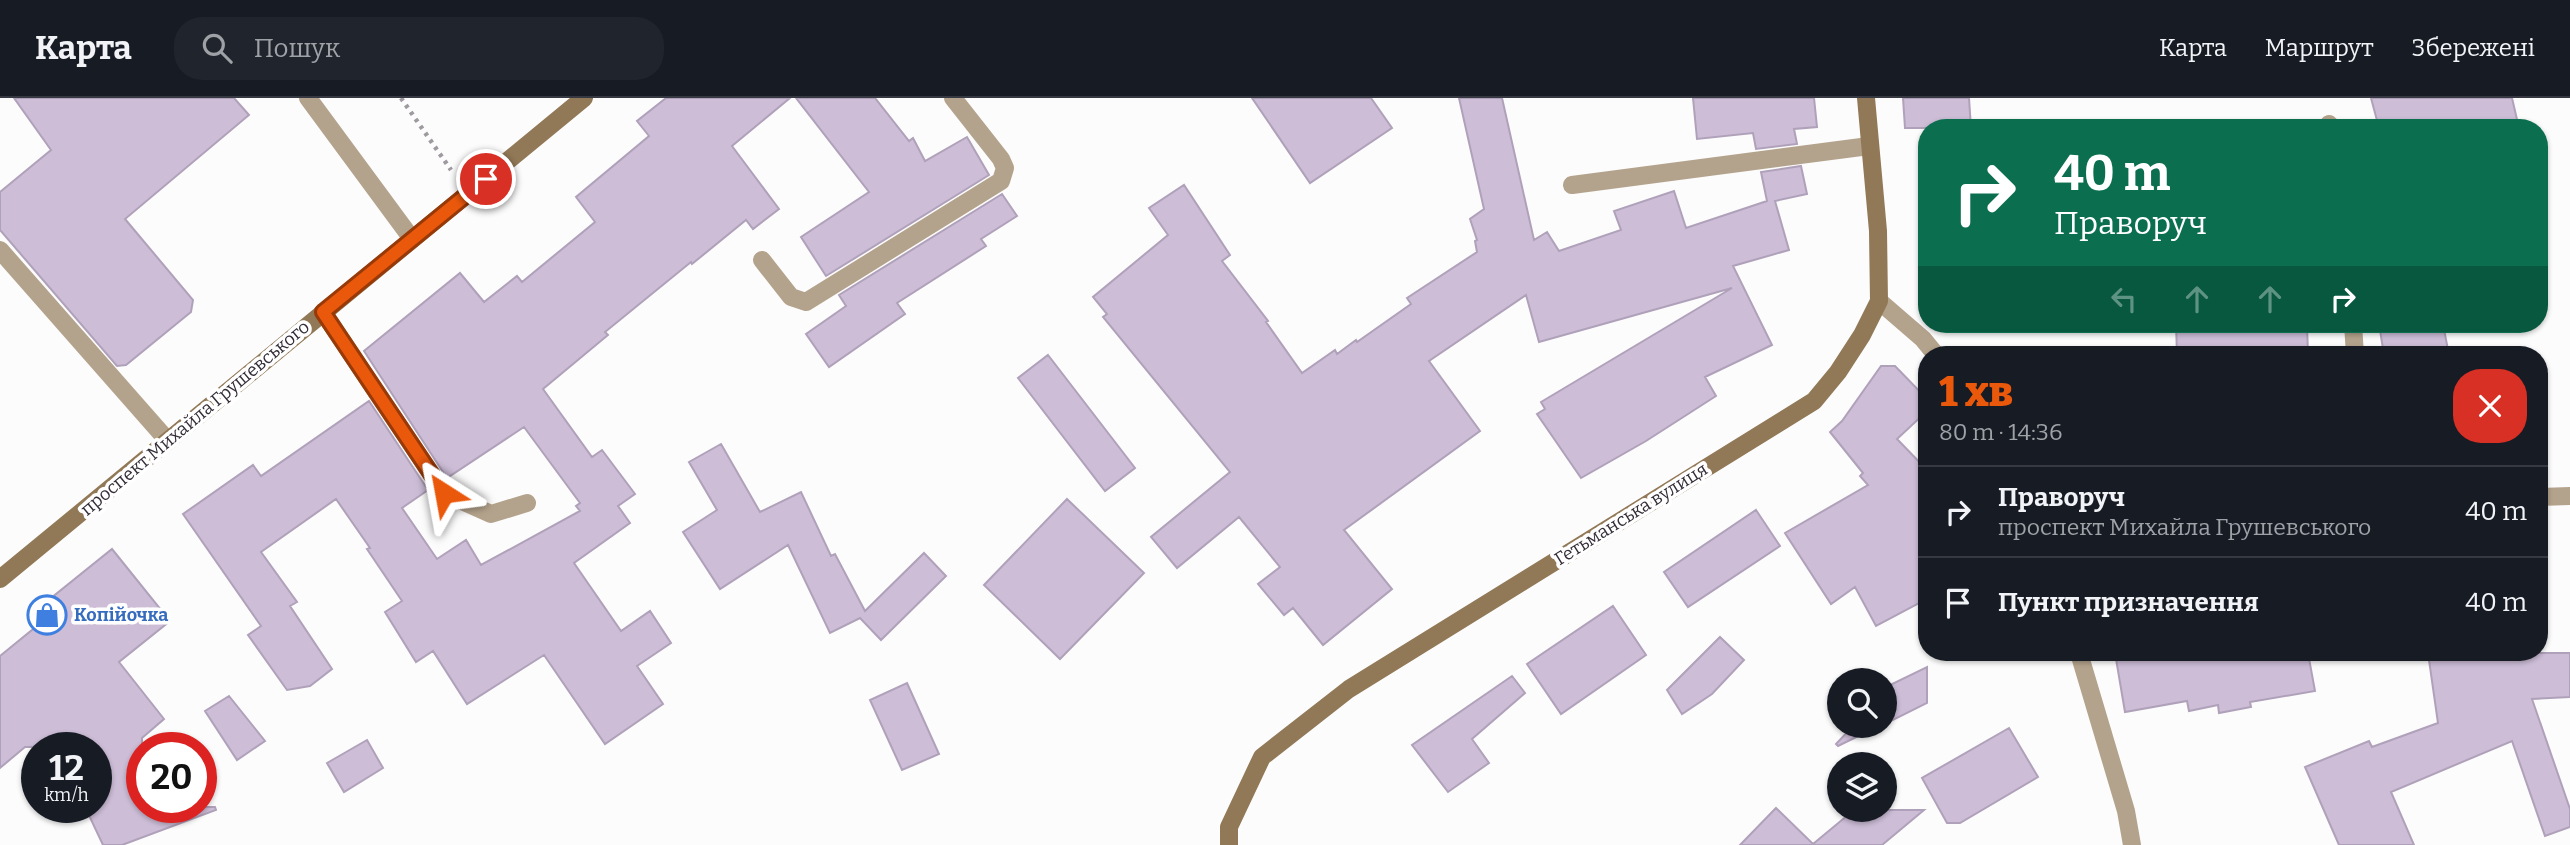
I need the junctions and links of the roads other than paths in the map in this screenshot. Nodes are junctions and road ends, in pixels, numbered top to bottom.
1 (308, 98) edge
2 (584, 98) edge
3 (953, 98) edge
4 (1866, 98) edge
5 (1868, 146) junction
6 (1572, 185) dead end
7 (412, 239) junction
8 (0, 250) edge
9 (762, 260) dead end
10 (1879, 301) junction
11 (323, 312) junction
12 (1929, 346) edge
13 (168, 441) junction
14 (2570, 496) edge
15 (2548, 497) edge
16 (527, 503) dead end
17 (0, 579) edge
18 (2081, 661) edge
19 (1229, 845) edge
20 (2132, 845) edge

1 - 7 street
2 - 7 street, проспект Михайла Грушевського
3 - 9 street
4 - 5 street, Гетьманська вулиця
5 - 6 street
5 - 10 street, Гетьманська вулиця
7 - 11 street, проспект Михайла Грушевського
8 - 13 street
10 - 12 street
10 - 19 street, Гетьманська вулиця
11 - 13 street, проспект Михайла Грушевського
11 - 16 street
13 - 17 street, проспект Михайла Грушевського
14 - 15 street
18 - 20 street

